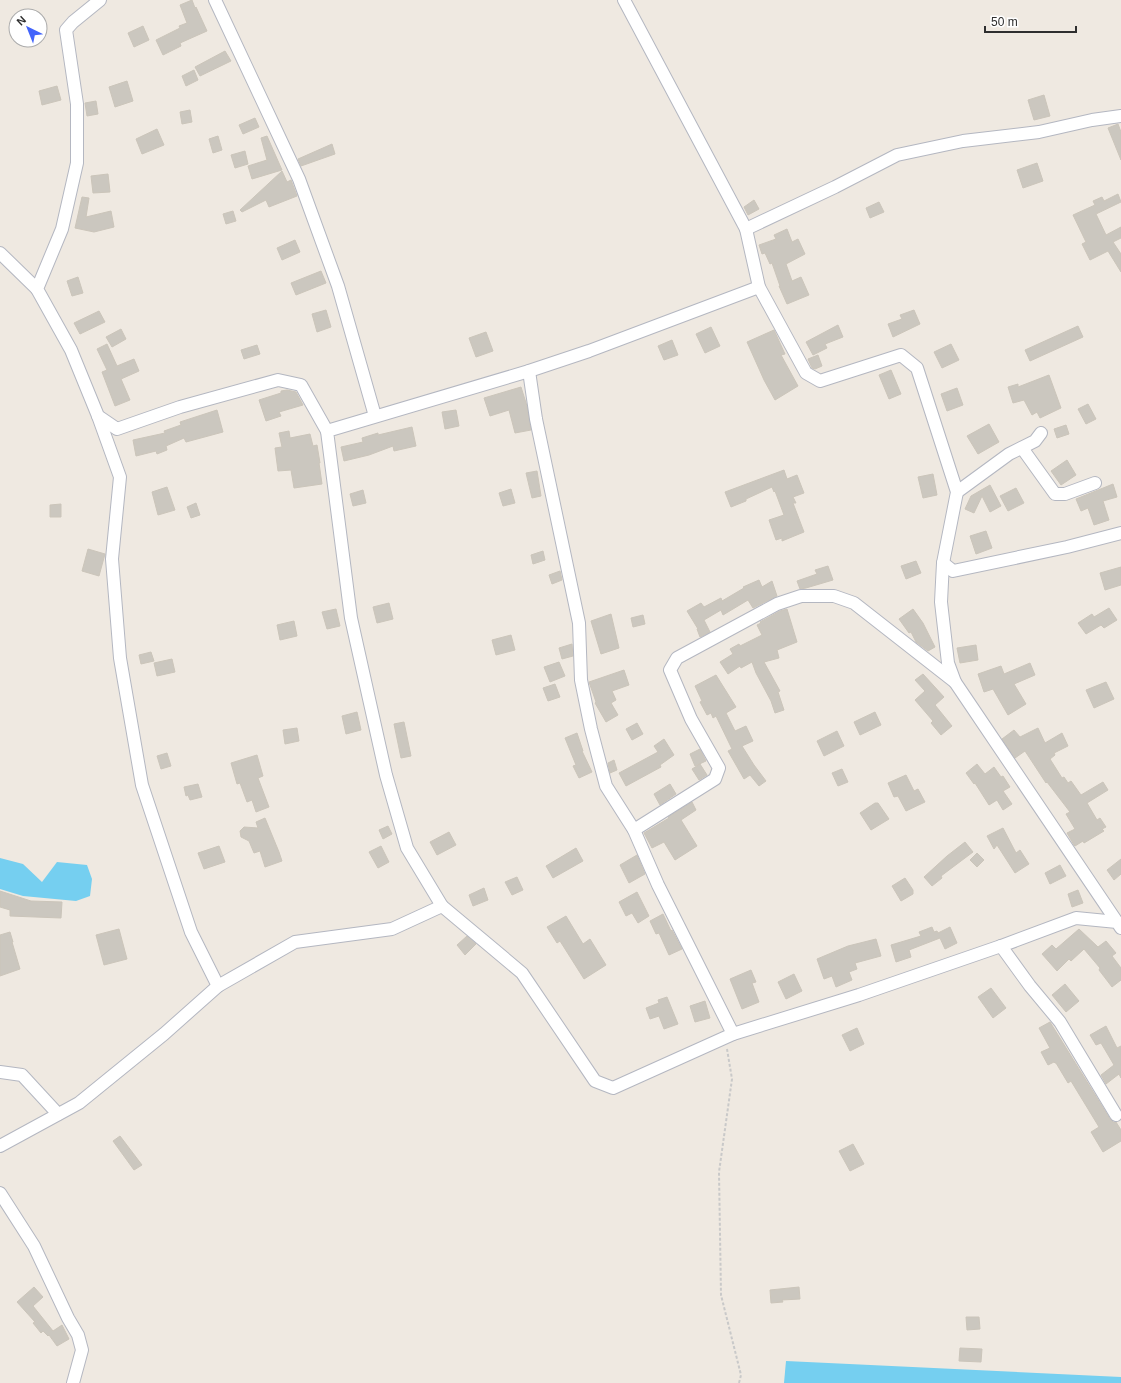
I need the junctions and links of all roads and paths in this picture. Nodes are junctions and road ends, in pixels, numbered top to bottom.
1 (100, 0) edge
2 (215, 0) edge
3 (624, 0) edge
4 (1121, 116) edge
5 (746, 229) junction
6 (0, 254) edge
7 (759, 287) junction
8 (37, 289) junction
9 (529, 371) junction
10 (98, 416) junction
11 (375, 416) junction
12 (327, 431) junction
13 (1041, 433) dead end
14 (1022, 448) junction
15 (1095, 483) dead end
16 (957, 492) junction
17 (1121, 533) edge
18 (942, 563) junction
19 (955, 682) junction
20 (634, 830) junction
21 (442, 906) junction
22 (1119, 925) edge
23 (1001, 946) junction
24 (218, 986) junction
25 (729, 1036) junction
26 (0, 1072) edge
27 (58, 1114) junction
28 (1116, 1115) dead end
29 (0, 1146) edge
30 (0, 1193) edge
31 (73, 1383) edge
32 (739, 1383) edge

1 - 8 street
2 - 11 street
3 - 5 street
4 - 5 street
5 - 7 street
6 - 8 street
7 - 9 street
7 - 16 street
8 - 10 street
9 - 11 street
9 - 20 street
10 - 12 street
10 - 24 street
11 - 12 street
12 - 21 street
13 - 14 street
14 - 15 street
14 - 16 street
16 - 18 street
17 - 18 street
18 - 19 street
19 - 20 street
19 - 22 street
20 - 25 street
21 - 24 street
21 - 25 street
22 - 23 street
23 - 25 street
23 - 28 street
24 - 27 street
25 - 32 path
26 - 27 street
27 - 29 street
30 - 31 street

